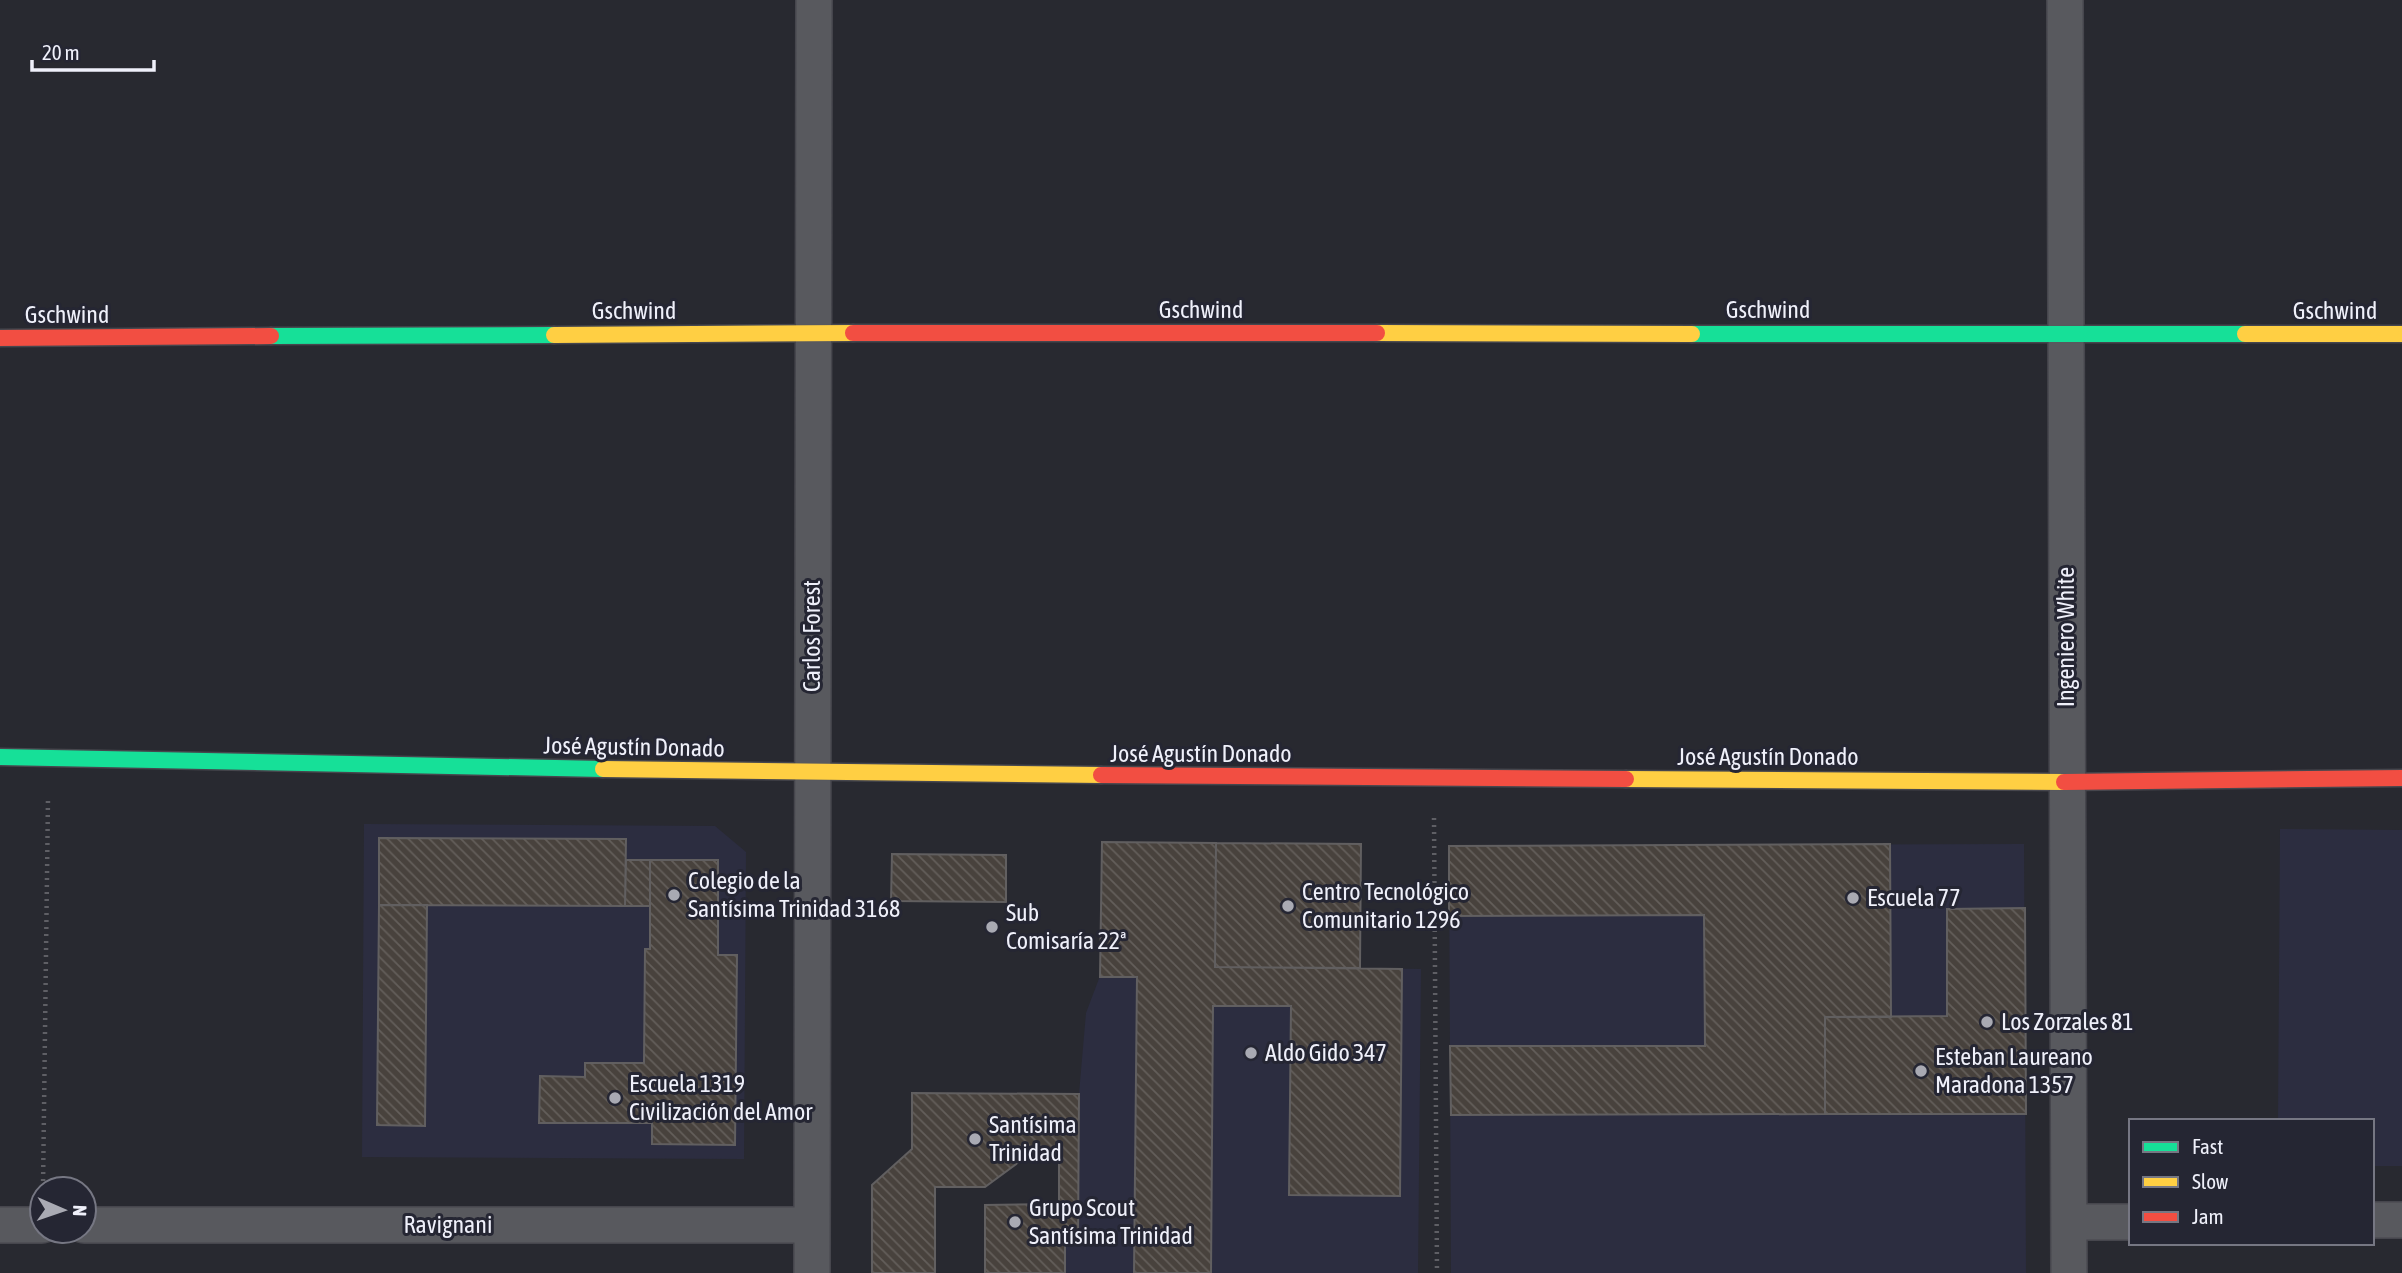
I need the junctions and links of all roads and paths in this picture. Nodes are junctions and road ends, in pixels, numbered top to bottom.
1 (814, 0) edge
2 (2065, 0) edge
3 (813, 333) junction
4 (2064, 333) junction
5 (2402, 334) edge
6 (0, 338) edge
7 (0, 757) edge
8 (49, 757) junction
9 (812, 773) junction
10 (1433, 778) junction
11 (2402, 778) edge
12 (2067, 782) junction
13 (43, 1175) edge
14 (2374, 1220) edge
15 (2402, 1220) edge
16 (2069, 1222) junction
17 (2129, 1222) edge
18 (0, 1225) edge
19 (28, 1225) edge
20 (98, 1225) edge
21 (812, 1225) junction
22 (812, 1273) edge
23 (1437, 1273) edge
24 (2069, 1273) edge

1 - 3 street, Carlos Forest
2 - 4 street, Ingeniero White
3 - 4 street, Gschwind
3 - 6 street, Gschwind
3 - 9 street, Carlos Forest
4 - 5 street, Gschwind
4 - 12 street, Ingeniero White
7 - 8 street, José Agustín Donado
8 - 9 street, José Agustín Donado
8 - 13 path
9 - 10 street, José Agustín Donado
9 - 21 street, Carlos Forest
10 - 12 street, José Agustín Donado
10 - 23 path
11 - 12 street, José Agustín Donado
12 - 16 street, Ingeniero White
14 - 15 street
16 - 17 street
16 - 24 street, Ingeniero White
18 - 19 street
20 - 21 street, Ravignani
21 - 22 street, Carlos Forest

